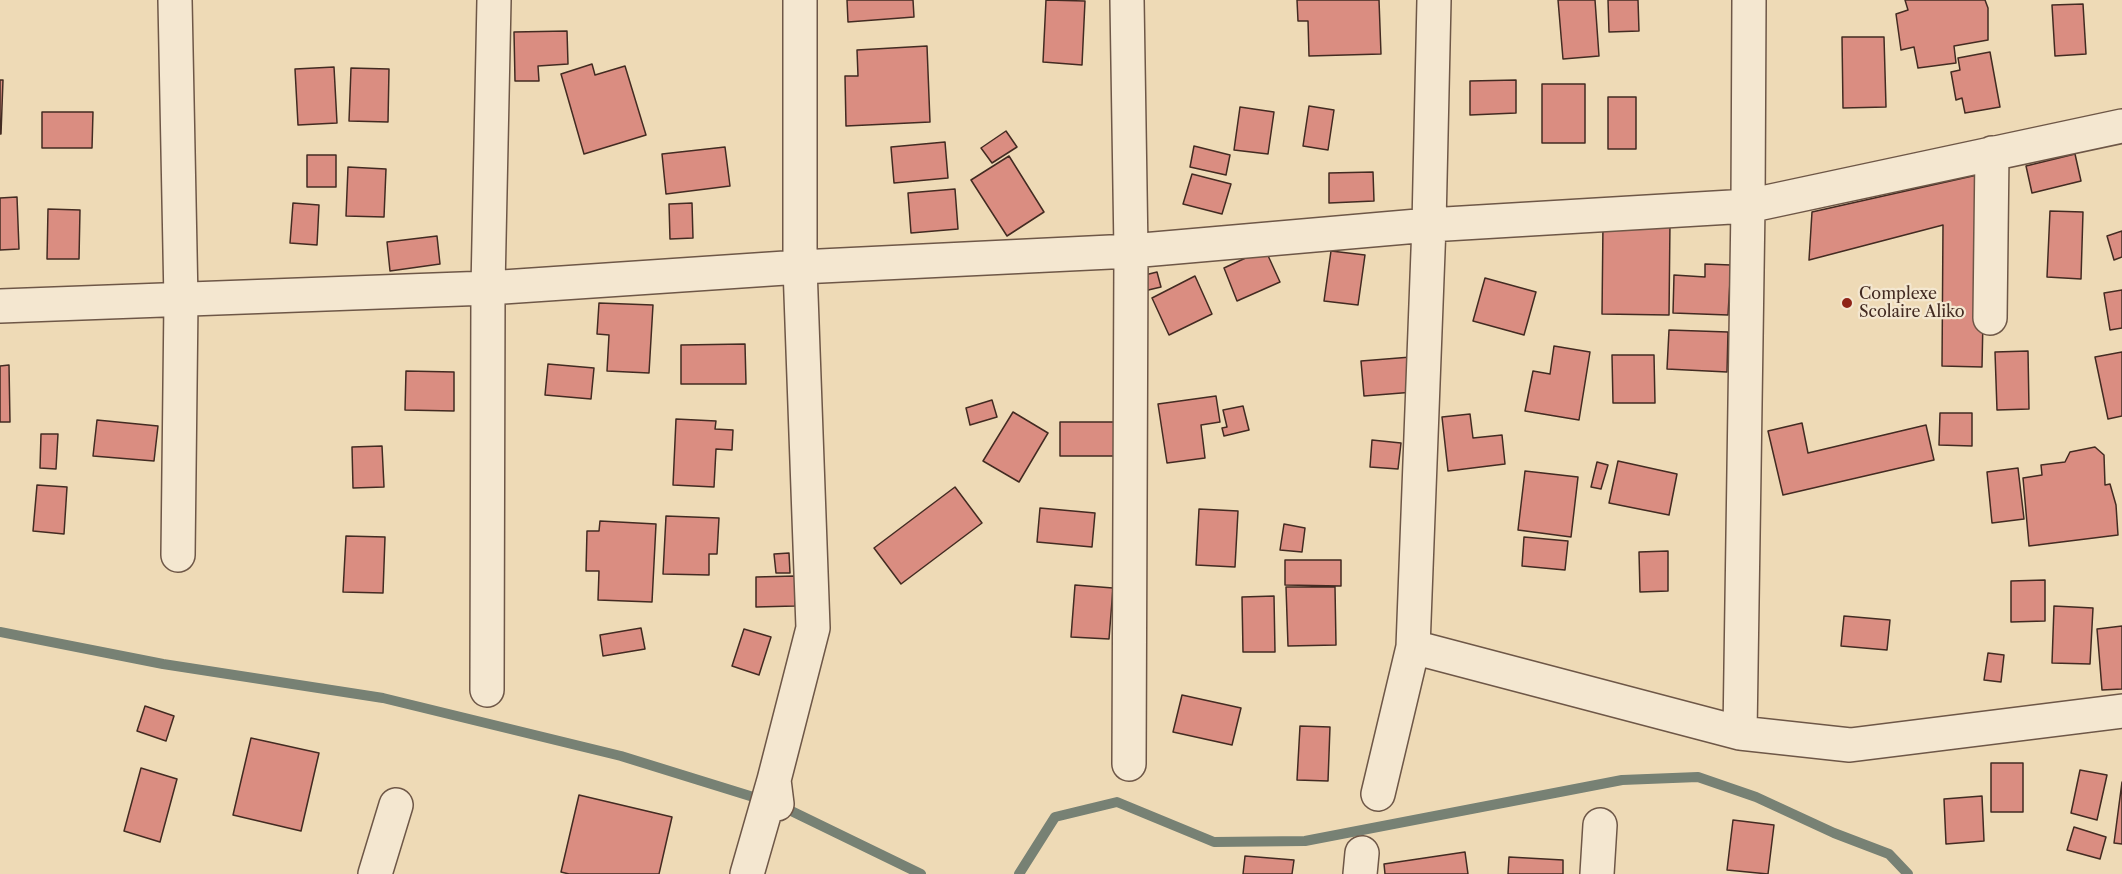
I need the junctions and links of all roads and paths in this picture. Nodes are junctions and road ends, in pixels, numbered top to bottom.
1 (175, 0) edge
2 (494, 0) edge
3 (800, 0) edge
4 (1127, 0) edge
5 (1434, 0) edge
6 (1749, 0) edge
7 (2122, 126) edge
8 (1992, 153) junction
9 (1748, 206) junction
10 (1429, 225) junction
11 (1131, 251) junction
12 (800, 267) junction
13 (488, 288) junction
14 (181, 301) junction
15 (0, 306) edge
16 (1990, 318) dead end
17 (178, 555) dead end
18 (1413, 647) junction
19 (487, 690) dead end
20 (2122, 711) edge
21 (1740, 733) junction
22 (1129, 764) dead end
23 (1378, 794) dead end
24 (396, 805) dead end
25 (1600, 825) dead end
26 (375, 874) edge
27 (747, 874) edge
28 (1597, 874) edge

1 - 14 street
2 - 13 street
3 - 12 street
4 - 11 street
5 - 10 street
6 - 9 street
7 - 8 street
8 - 9 street
8 - 16 street
9 - 10 street
9 - 21 street
10 - 11 street
10 - 18 street
11 - 12 street
11 - 22 street
12 - 13 street
12 - 27 street
13 - 14 street
13 - 19 street
14 - 15 street
14 - 17 street
18 - 21 street
18 - 23 street
20 - 21 street
24 - 26 street
25 - 28 street

